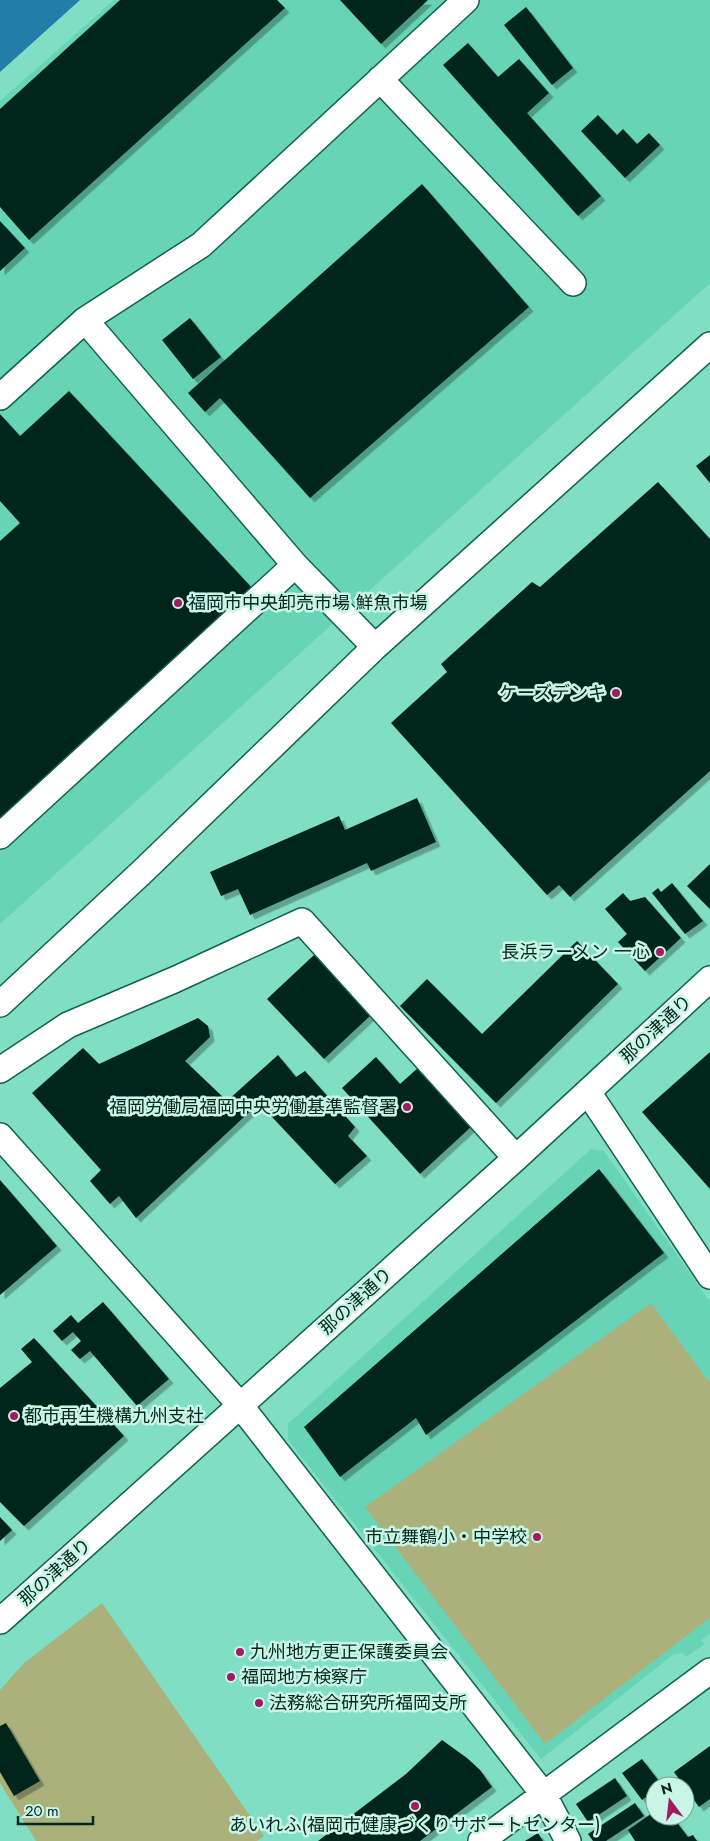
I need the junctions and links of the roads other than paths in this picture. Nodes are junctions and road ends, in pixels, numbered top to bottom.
1 (466, 0) edge
2 (380, 79) junction
3 (573, 284) dead end
4 (85, 320) junction
5 (710, 345) edge
6 (0, 397) edge
7 (295, 565) junction
8 (375, 647) junction
9 (0, 836) edge
10 (710, 980) edge
11 (0, 1004) edge
12 (0, 1070) edge
13 (588, 1092) junction
14 (0, 1136) edge
15 (516, 1158) junction
16 (710, 1276) edge
17 (240, 1405) junction
18 (0, 1621) edge
19 (710, 1671) edge
20 (544, 1795) junction
21 (481, 1841) edge
22 (568, 1841) edge

1 - 2 street
2 - 3 street
2 - 4 street
4 - 6 street
4 - 7 street
5 - 8 street
7 - 8 street
7 - 9 street
8 - 11 street
10 - 13 street, 那の津通り
12 - 15 street
13 - 15 street, 那の津通り
13 - 16 street
14 - 17 street
15 - 17 street, 那の津通り
17 - 18 street, 那の津通り
17 - 20 street
19 - 20 street
20 - 21 street
20 - 22 street

